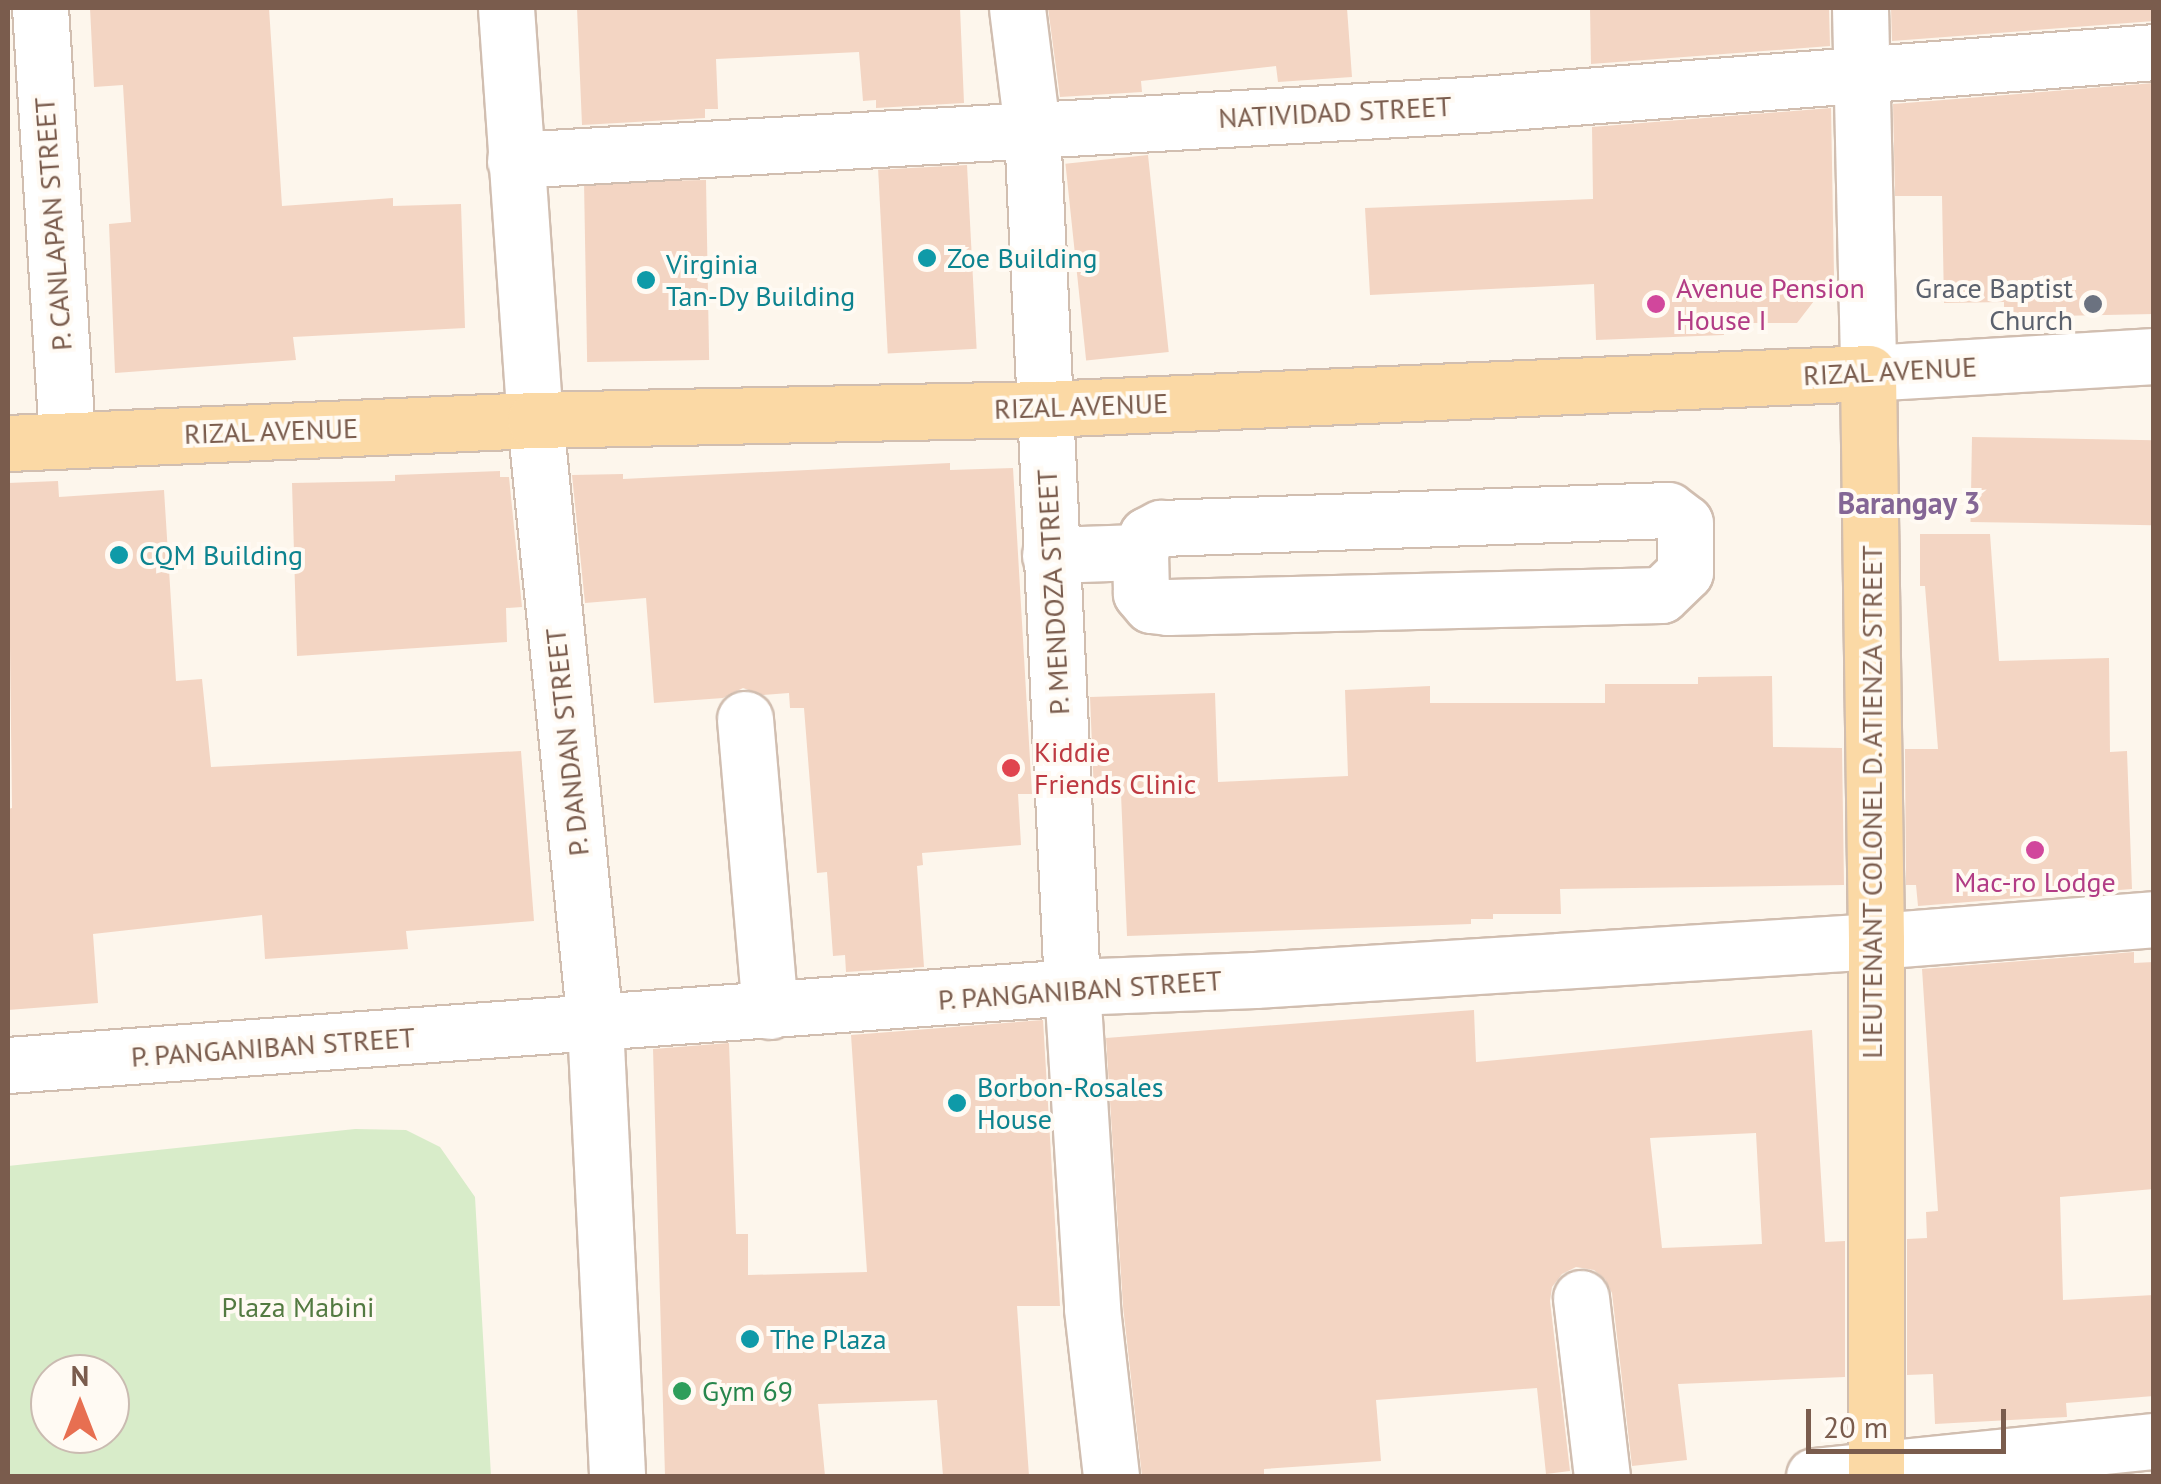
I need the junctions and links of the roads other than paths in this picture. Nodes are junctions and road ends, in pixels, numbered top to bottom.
1 (40, 8) edge
2 (506, 8) edge
3 (1016, 8) edge
4 (1860, 8) edge
5 (2154, 52) edge
6 (1862, 72) junction
7 (1032, 128) junction
8 (515, 160) junction
9 (2154, 356) edge
10 (1868, 373) junction
11 (1044, 409) junction
12 (535, 420) junction
13 (67, 440) junction
14 (8, 443) edge
15 (1140, 552) junction
16 (1050, 555) junction
17 (744, 719) dead end
18 (2154, 918) edge
19 (1876, 941) junction
20 (1072, 986) junction
21 (770, 1011) junction
22 (594, 1024) junction
23 (8, 1065) edge
24 (1581, 1298) dead end
25 (2154, 1441) edge
26 (1876, 1473) edge
27 (617, 1476) edge
28 (1111, 1476) edge
29 (1602, 1476) edge
30 (1814, 1476) edge

1 - 13 street, P. CANLAPAN STREET
2 - 8 street, P. DANDAN STREET
3 - 7 street, P. MENDOZA STREET
4 - 6 street, LIEUTENANT COLONEL D. ATIENZA STREET
5 - 6 street, NATIVIDAD STREET
6 - 7 street, NATIVIDAD STREET
6 - 10 street, LIEUTENANT COLONEL D. ATIENZA STREET
7 - 8 street, NATIVIDAD STREET
7 - 11 street, P. MENDOZA STREET
8 - 12 street, P. DANDAN STREET
9 - 10 street, RIZAL AVENUE
10 - 11 main road, RIZAL AVENUE
10 - 19 main road, LIEUTENANT COLONEL D. ATIENZA STREET
11 - 12 main road, RIZAL AVENUE
11 - 16 street, P. MENDOZA STREET
12 - 13 main road, RIZAL AVENUE
12 - 22 street, P. DANDAN STREET
13 - 14 main road, RIZAL AVENUE
15 - 15 street
15 - 16 street
16 - 20 street, P. MENDOZA STREET
17 - 21 street
18 - 19 street, P. PANGANIBAN STREET
19 - 20 street, P. PANGANIBAN STREET
19 - 26 main road, LIEUTENANT COLONEL D. ATIENZA STREET
20 - 21 street, P. PANGANIBAN STREET
20 - 28 street, P. MENDOZA STREET
21 - 22 street, P. PANGANIBAN STREET
22 - 23 street, P. PANGANIBAN STREET
22 - 27 street, P. DANDAN STREET
24 - 29 street
25 - 26 street
26 - 30 street

